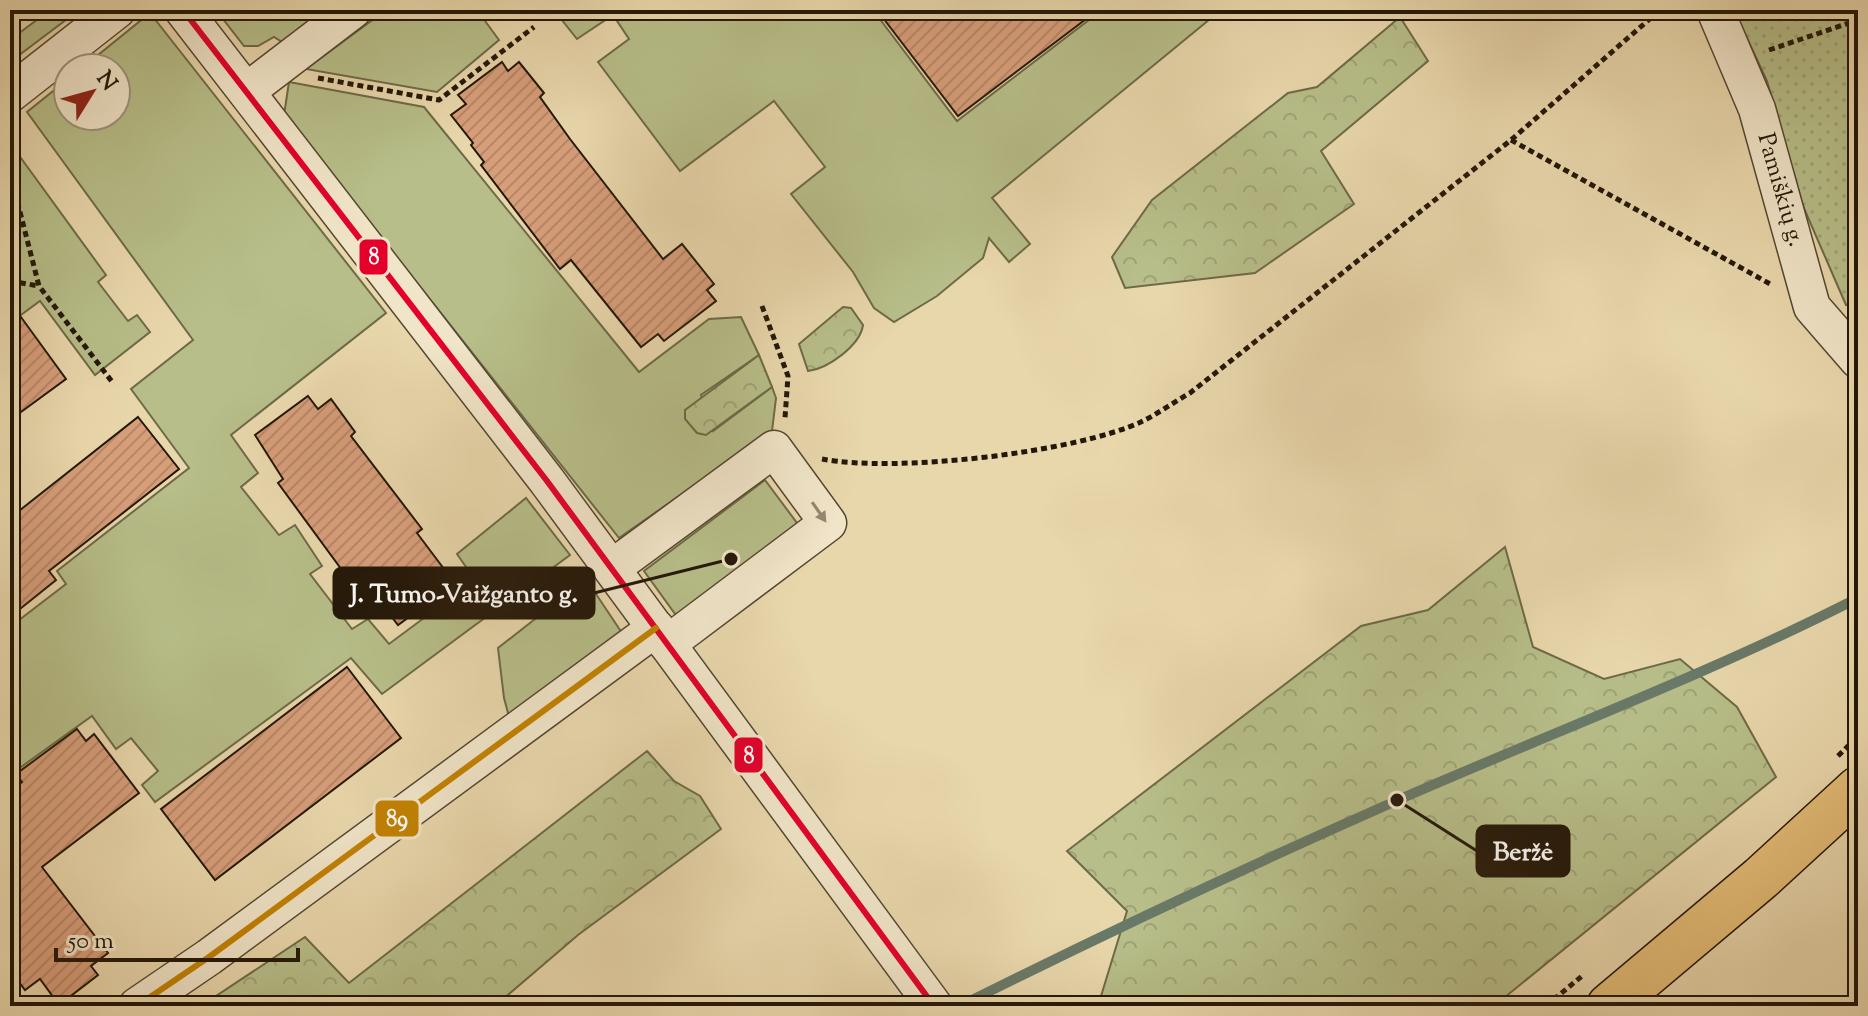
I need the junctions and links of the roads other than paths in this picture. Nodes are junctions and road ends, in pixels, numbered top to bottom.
1 (117, 10) edge
2 (183, 10) edge
3 (353, 10) edge
4 (1715, 10) edge
5 (247, 91) junction
6 (10, 94) edge
7 (1858, 360) edge
8 (612, 568) junction
9 (662, 636) junction
10 (1858, 789) edge
11 (932, 1004) edge
12 (137, 1006) edge
13 (1609, 1006) edge

1 - 6 street
2 - 5 street
3 - 5 street
4 - 7 street, Pamiškių g.
5 - 8 street
8 - 9 street
8 -> 9 street
9 - 11 street
9 - 12 street
10 - 13 main road

